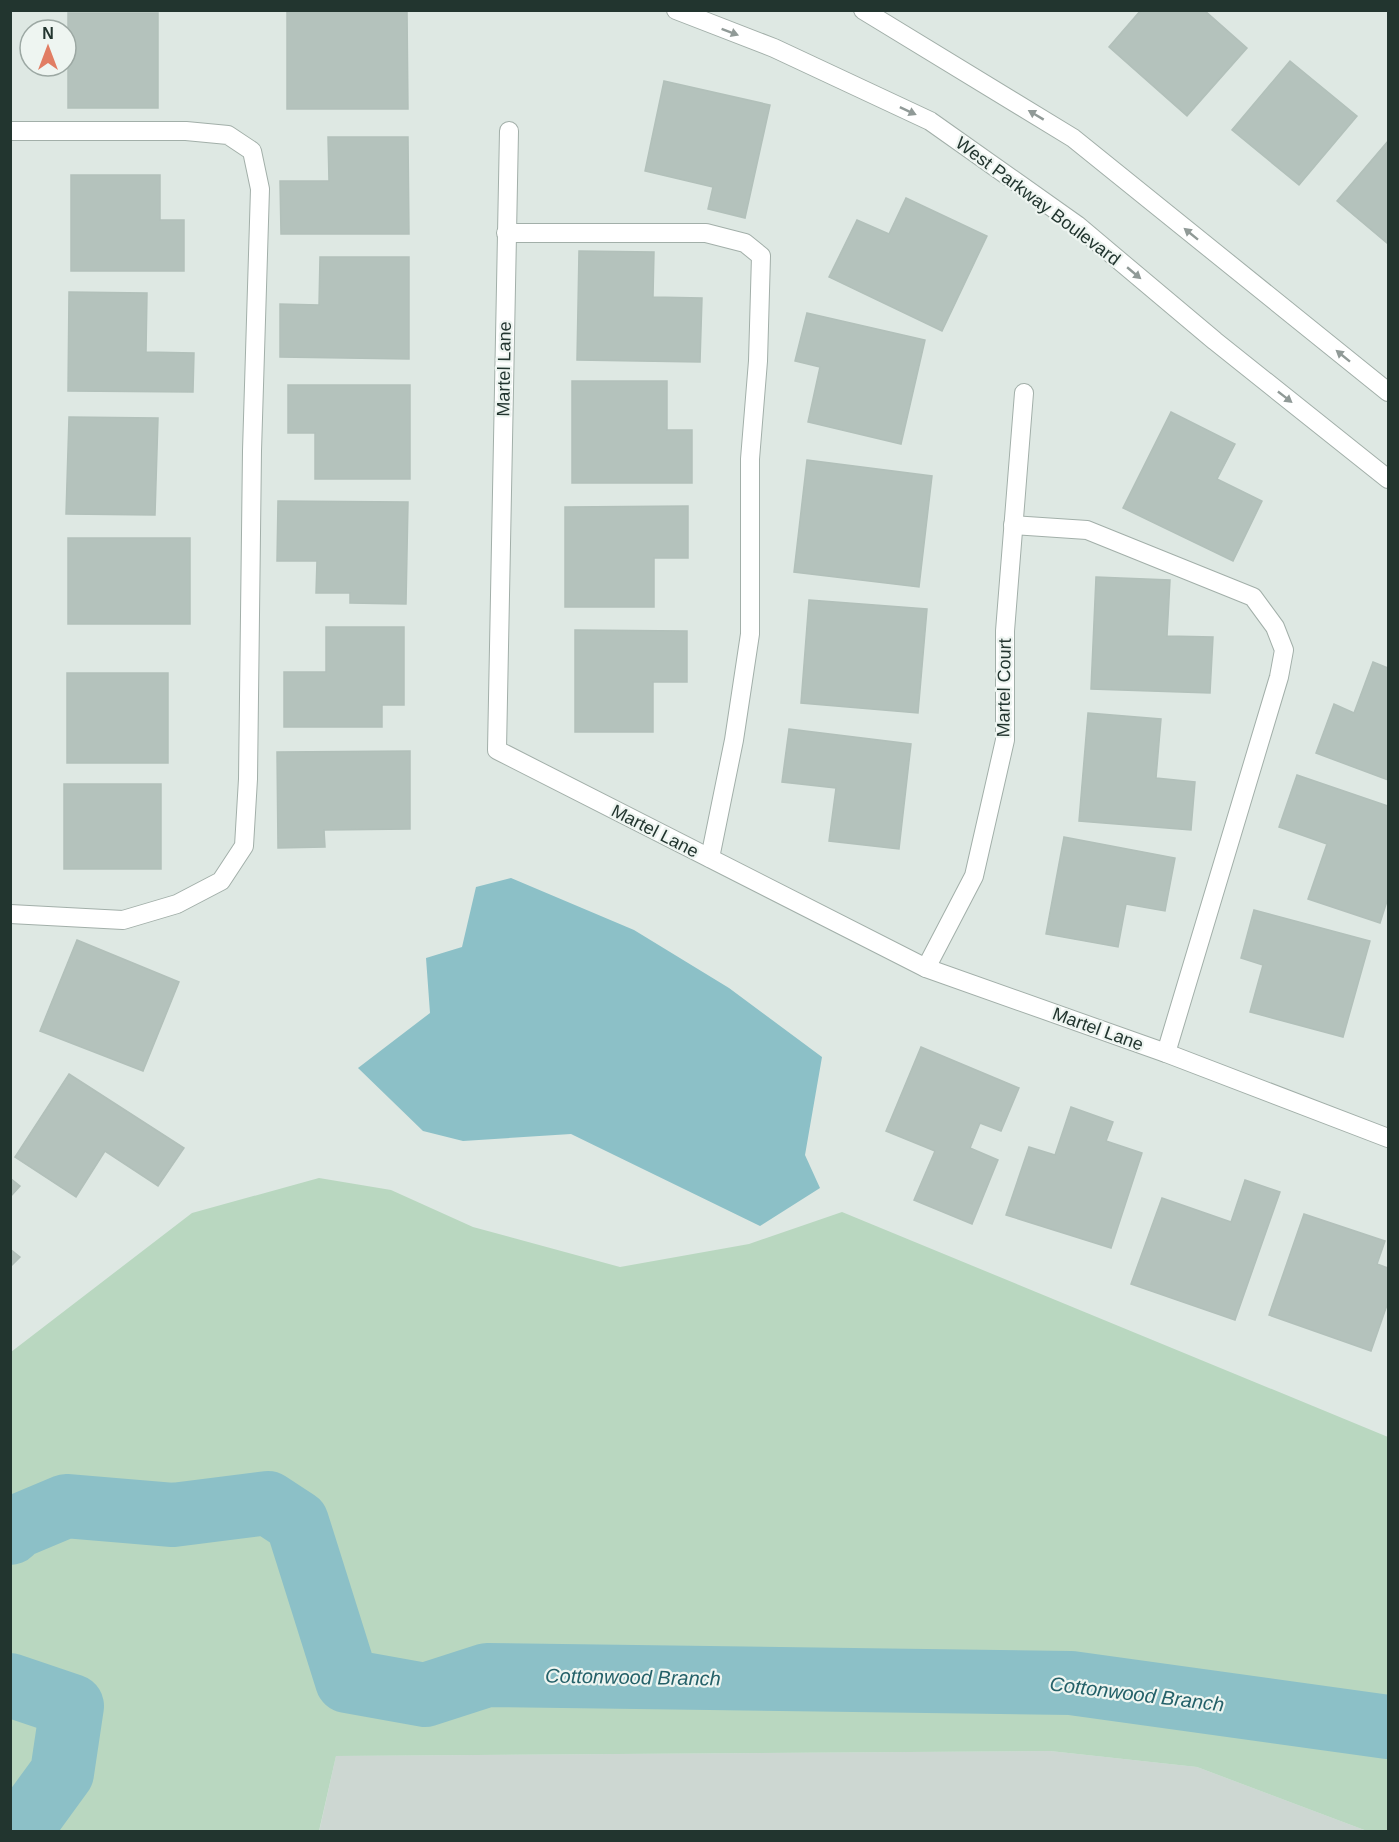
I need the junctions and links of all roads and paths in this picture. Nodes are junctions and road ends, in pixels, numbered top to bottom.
1 (676, 10) edge
2 (863, 10) edge
3 (10, 131) edge
4 (508, 131) dead end
5 (507, 233) junction
6 (1389, 392) edge
7 (1024, 393) dead end
8 (1389, 479) edge
9 (1013, 525) junction
10 (710, 858) junction
11 (10, 914) edge
12 (926, 968) junction
13 (1166, 1053) junction
14 (1389, 1138) edge

1 -> 8 street, West Parkway Boulevard
6 -> 2 street
3 - 11 street
4 - 5 street, Martel Lane
5 - 10 street, Martel Lane
5 - 10 street
7 - 9 street, Martel Court
9 - 12 street, Martel Court
9 - 13 street
10 - 12 street, Martel Lane
12 - 13 street, Martel Lane
13 - 14 street, Martel Lane

